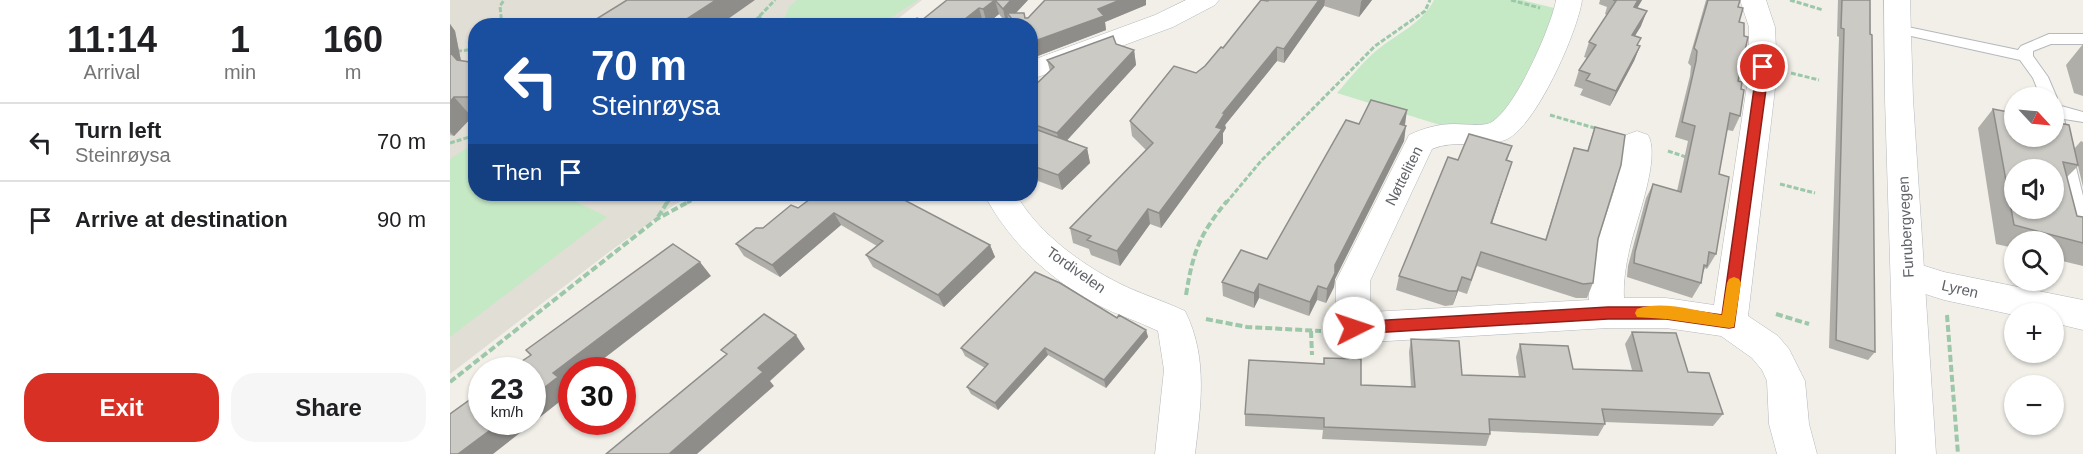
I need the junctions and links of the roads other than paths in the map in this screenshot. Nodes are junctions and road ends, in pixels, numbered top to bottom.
1 (1206, 0) edge
2 (1569, 0) edge
3 (1753, 0) edge
4 (1898, 15) edge
5 (2083, 39) edge
6 (2025, 56) junction
7 (1038, 68) edge
8 (2044, 87) edge
9 (2064, 112) edge
10 (2083, 117) edge
11 (1637, 142) dead end
12 (2064, 146) edge
13 (1005, 201) edge
14 (2080, 204) edge
15 (2079, 248) edge
16 (1909, 275) junction
17 (1608, 313) junction
18 (2083, 315) edge
19 (1729, 322) junction
20 (1175, 454) edge
21 (1797, 454) edge
22 (1916, 454) edge

1 - 7 street
2 - 17 street, Nøtteliten
3 - 19 street
4 - 6 lane
4 - 16 street, Furubergvegen
5 - 6 lane
6 - 8 lane
9 - 10 lane
11 - 17 street
12 - 14 lane
13 - 20 street, Tordivelen
14 - 15 lane
16 - 18 street, Lyren
16 - 22 street, Furubergvegen
17 - 19 street
19 - 21 street

